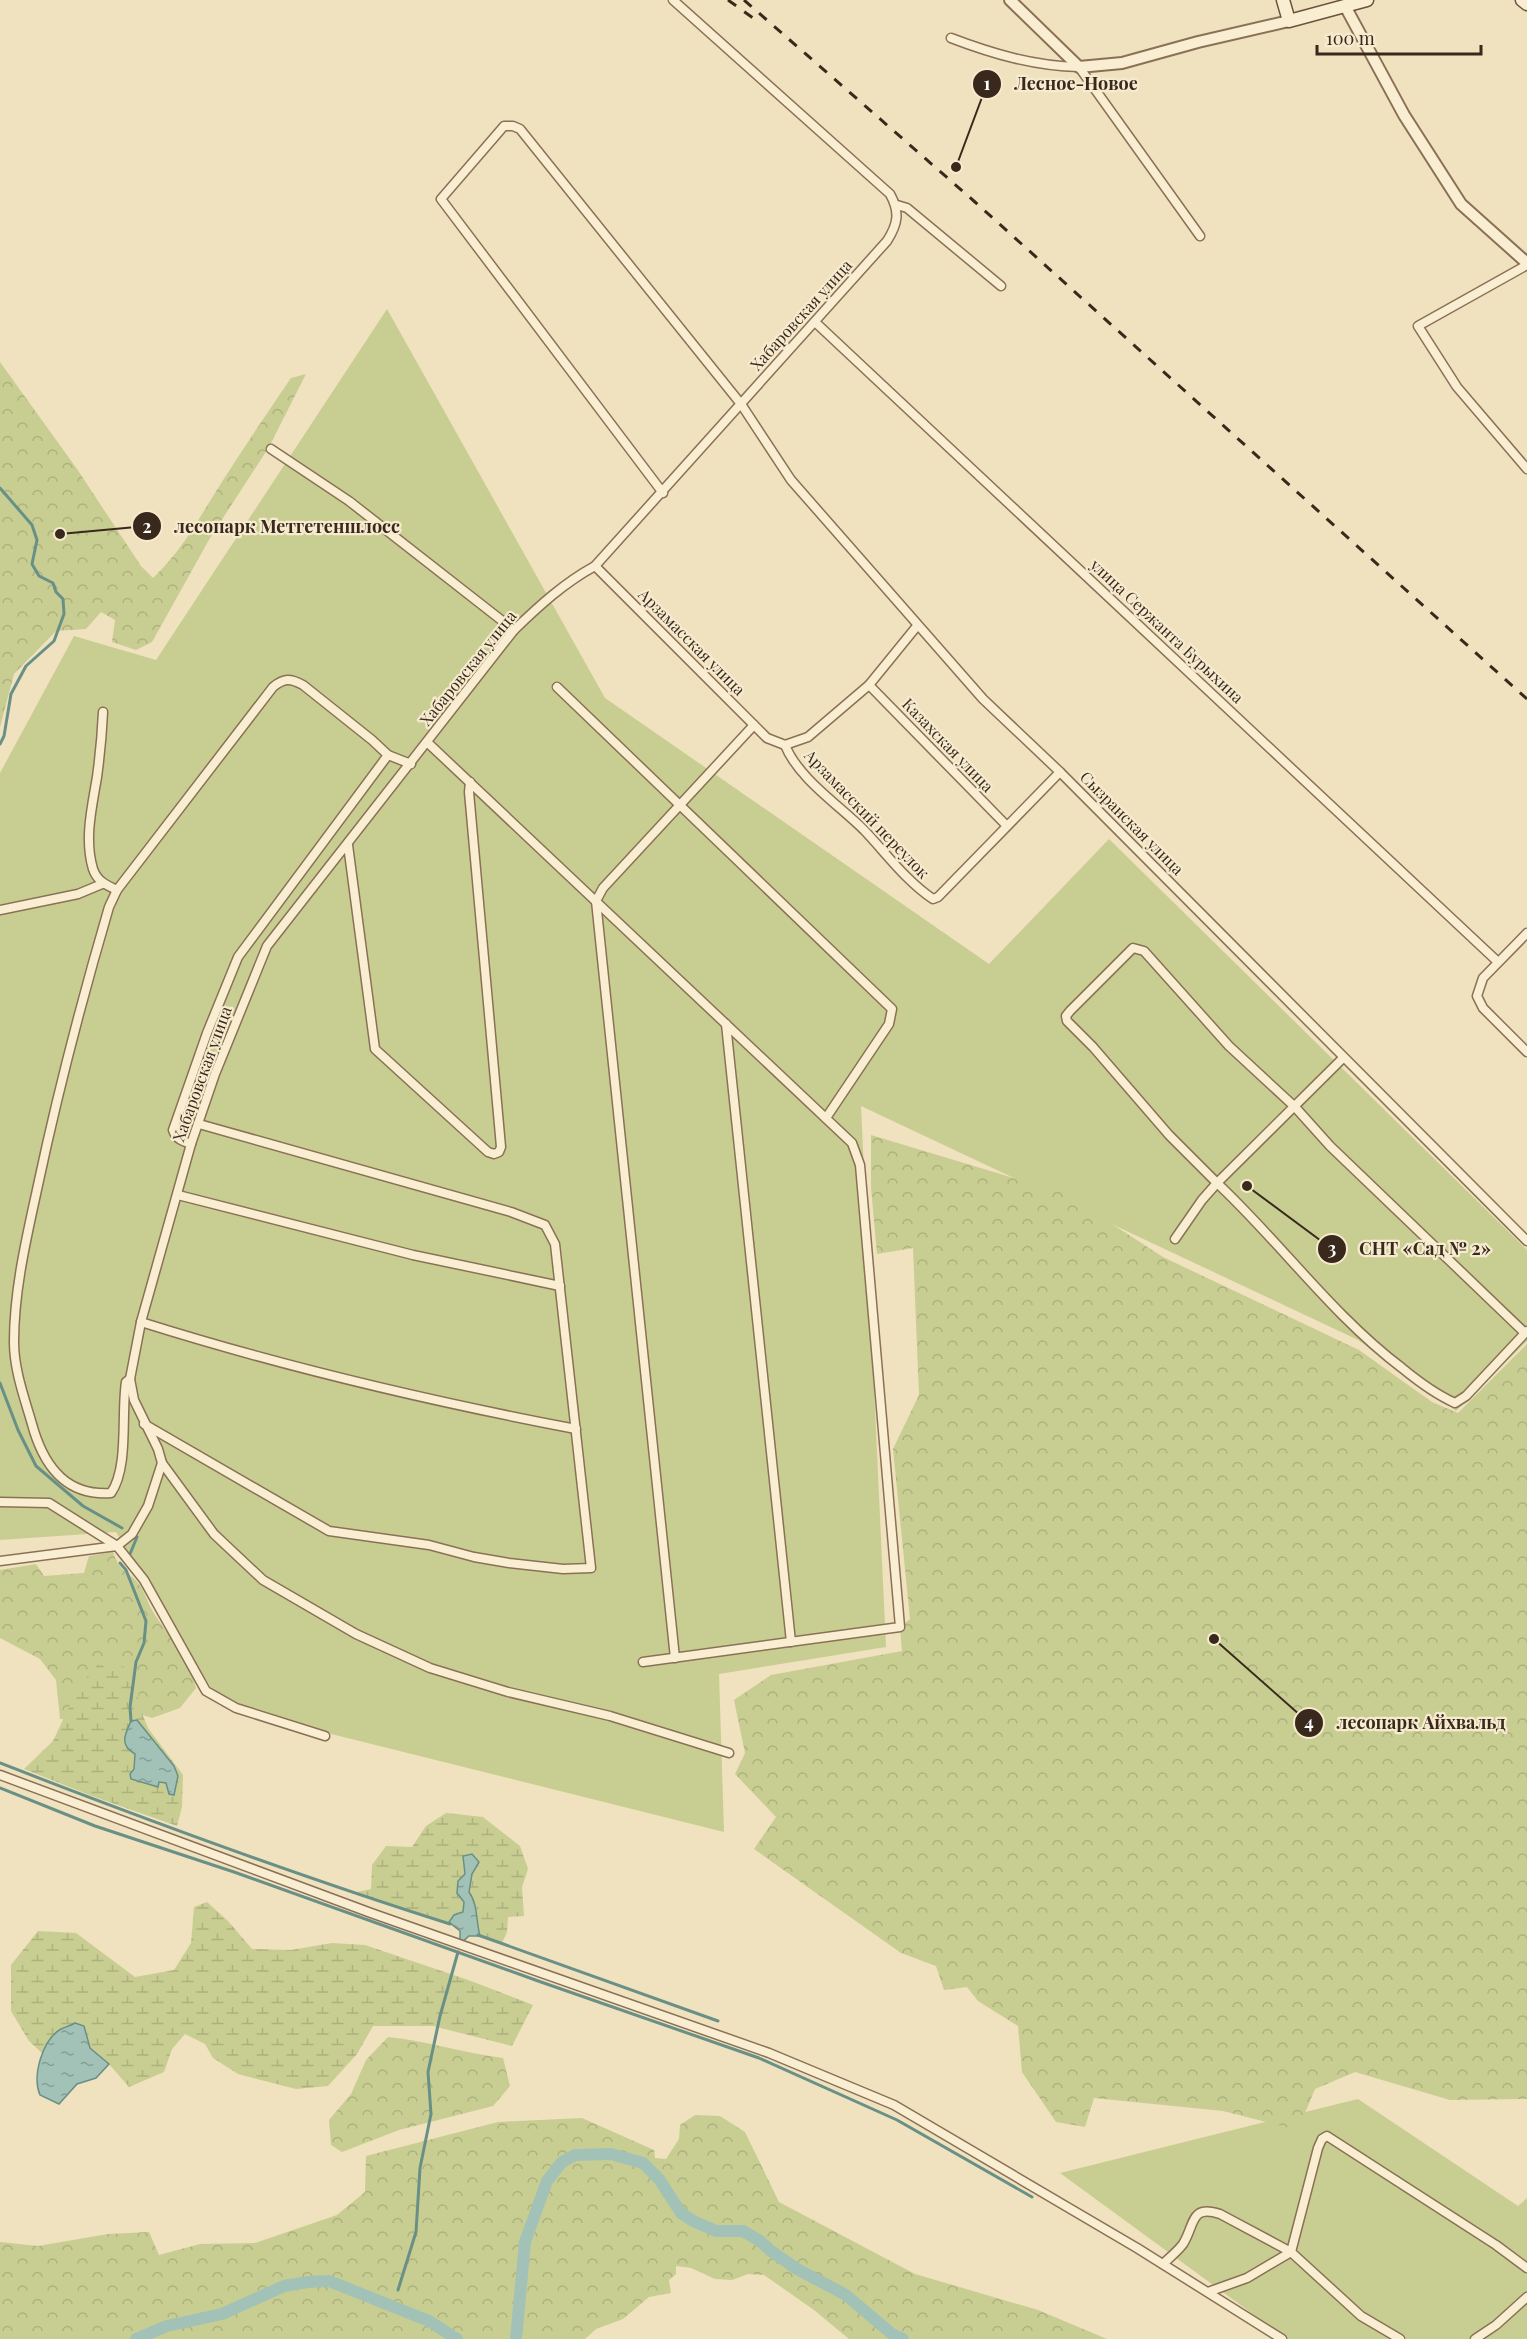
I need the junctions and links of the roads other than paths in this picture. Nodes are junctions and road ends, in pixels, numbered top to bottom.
1 (673, 0) edge
2 (1010, 0) edge
3 (1283, 0) edge
4 (1367, 0) edge
5 (1522, 0) edge
6 (1527, 4) edge
7 (1345, 6) junction
8 (1289, 21) junction
9 (951, 38) dead end
10 (1079, 67) junction
11 (897, 205) junction
12 (1200, 236) dead end
13 (1527, 264) edge
14 (1001, 286) dead end
15 (815, 322) junction
16 (741, 404) junction
17 (271, 449) dead end
18 (1527, 470) edge
19 (663, 493) junction
20 (595, 566) junction
21 (917, 626) junction
22 (514, 630) junction
23 (869, 685) junction
24 (557, 687) dead end
25 (103, 712) dead end
26 (754, 725) junction
27 (428, 742) junction
28 (785, 745) junction
29 (387, 755) junction
30 (411, 764) junction
31 (1060, 772) junction
32 (470, 782) junction
33 (681, 805) junction
34 (1006, 825) junction
35 (348, 845) junction
36 (102, 884) junction
37 (117, 890) junction
38 (596, 901) junction
39 (0, 910) edge
40 (1527, 933) edge
41 (1498, 962) junction
42 (726, 1024) junction
43 (1526, 1048) edge
44 (1343, 1058) junction
45 (1295, 1107) junction
46 (826, 1118) junction
47 (199, 1124) junction
48 (191, 1144) junction
49 (1217, 1183) junction
50 (178, 1195) junction
51 (1175, 1239) dead end
52 (1527, 1241) edge
53 (560, 1286) junction
54 (141, 1322) junction
55 (1526, 1332) edge
56 (130, 1379) junction
57 (144, 1424) junction
58 (576, 1429) junction
59 (162, 1463) junction
60 (0, 1502) edge
61 (117, 1546) junction
62 (0, 1561) edge
63 (791, 1642) junction
64 (675, 1658) junction
65 (643, 1662) dead end
66 (325, 1736) dead end
67 (729, 1753) dead end
68 (0, 1774) edge
69 (1291, 2252) junction
70 (1163, 2264) junction
71 (1527, 2268) edge
72 (1208, 2292) junction
73 (1527, 2297) edge
74 (1282, 2339) edge
75 (1400, 2339) edge
76 (1475, 2339) edge

1 - 11 street
2 - 10 street
3 - 8 main road
4 - 7 main road
5 - 6 main road
7 - 8 main road
7 - 13 street
8 - 10 street
9 - 10 street
10 - 12 street
11 - 14 street
11 - 15 street, Хабаровская улица
13 - 18 street
15 - 16 street, Хабаровская улица
15 - 41 street, улица Сержанта Бурыхина
16 - 19 street, Хабаровская улица
16 - 19 street, Сызранская улица
16 - 21 street, Сызранская улица
17 - 22 street
19 - 20 street, Хабаровская улица
20 - 22 street, Хабаровская улица
20 - 26 street, Арзамасская улица
21 - 23 street
21 - 31 street, Сызранская улица
22 - 27 street, Хабаровская улица
23 - 28 street
23 - 34 street, Казахская улица
24 - 33 street
25 - 36 street
26 - 28 street, Арзамасская улица
26 - 33 street
27 - 30 street, Хабаровская улица
27 - 32 street
28 - 34 street, Арзамасский переулок
29 - 30 street
29 - 37 street
29 - 48 street
30 - 35 street, Хабаровская улица
31 - 34 street, Арзамасский переулок
31 - 44 street, Сызранская улица
32 - 35 street
32 - 38 street
33 - 38 street
33 - 46 street
35 - 47 street, Хабаровская улица
36 - 37 street
36 - 39 street
37 - 56 street, Хабаровская улица
38 - 42 street
38 - 64 street
40 - 41 street
41 - 43 street
42 - 46 street
42 - 63 street
44 - 45 street
44 - 52 street, Сызранская улица
45 - 49 street
45 - 49 street
45 - 55 street
46 - 63 street
47 - 48 street, Хабаровская улица
47 - 53 street
48 - 50 street, Хабаровская улица
49 - 51 street
49 - 55 street
50 - 53 street
50 - 54 street, Хабаровская улица
53 - 58 street
54 - 56 street, Хабаровская улица
54 - 58 street
56 - 57 street
57 - 58 street
57 - 59 street
59 - 61 street
59 - 67 street
60 - 61 street
61 - 62 street
61 - 66 street
63 - 64 street
64 - 65 street
68 - 70 street
69 - 70 street
69 - 71 street
69 - 72 street
69 - 75 street
70 - 72 street
72 - 74 street
73 - 76 street

